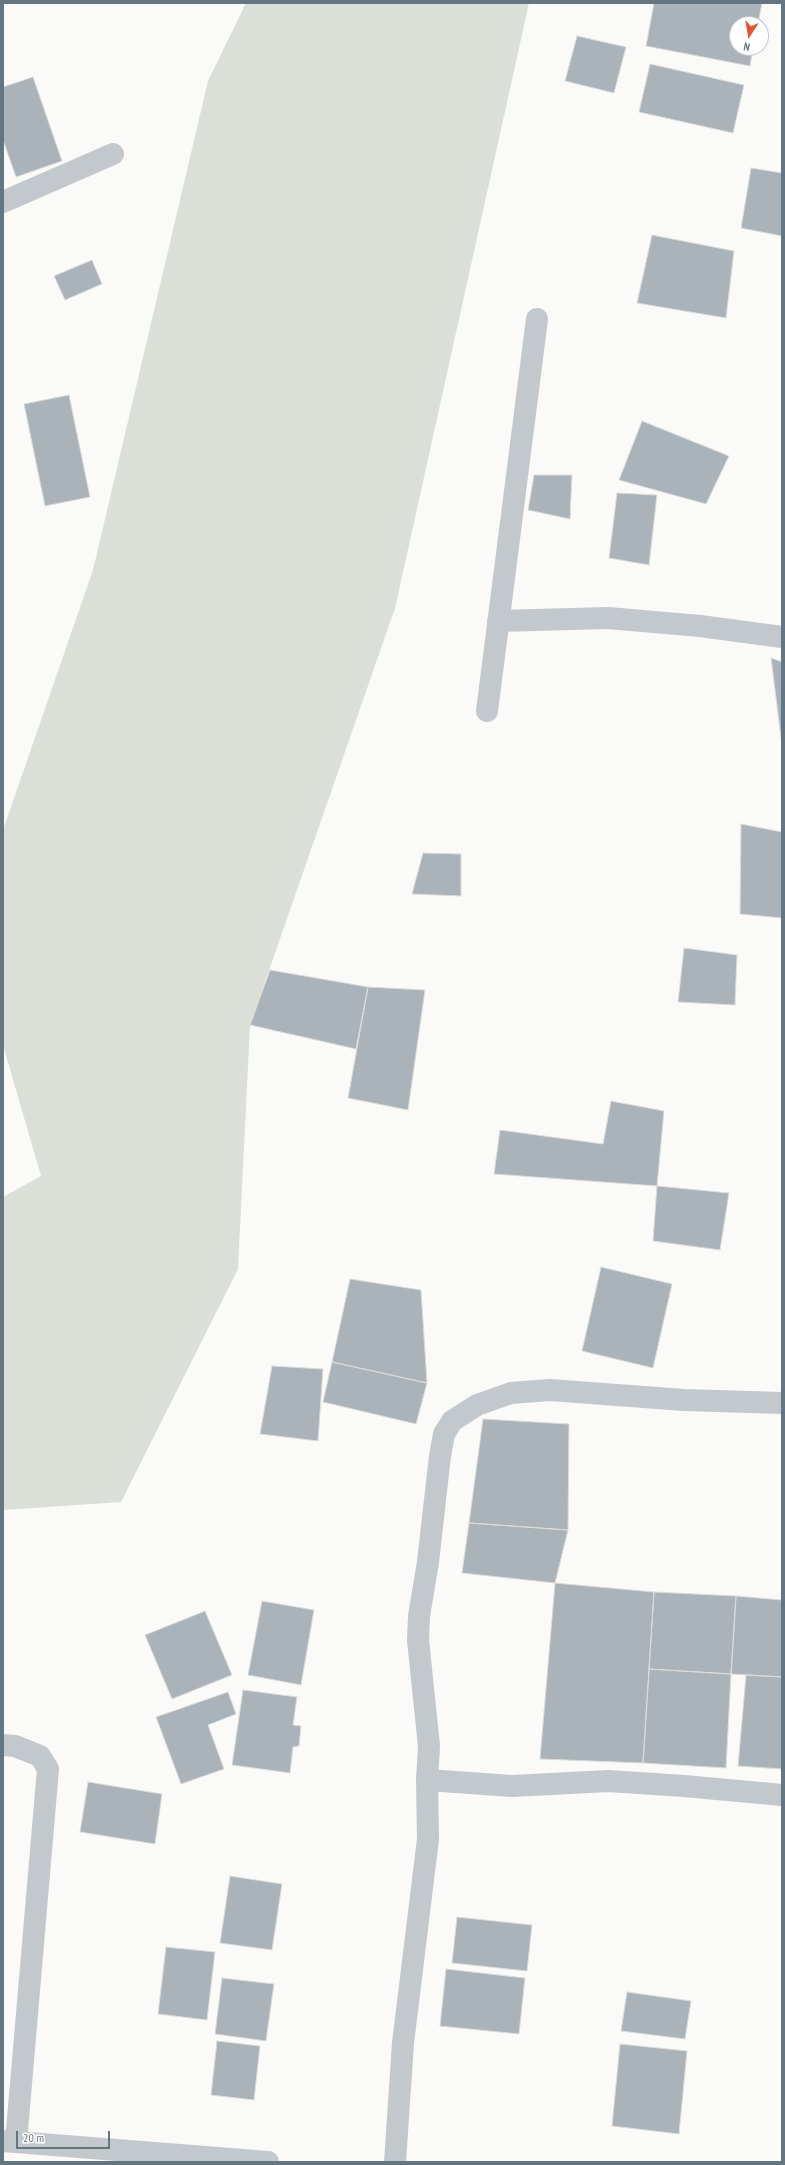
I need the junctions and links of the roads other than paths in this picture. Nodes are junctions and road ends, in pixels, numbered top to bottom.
1 (113, 154) dead end
2 (3, 202) edge
3 (537, 319) dead end
4 (498, 621) junction
5 (782, 636) edge
6 (487, 711) dead end
7 (782, 1403) edge
8 (3, 1745) edge
9 (427, 1780) junction
10 (782, 1795) edge
11 (10, 2141) edge
12 (268, 2162) edge
13 (396, 2162) edge

1 - 2 street
3 - 4 street
4 - 5 street
4 - 6 street
7 - 9 street
8 - 11 street
9 - 10 street
9 - 13 street
11 - 12 street

